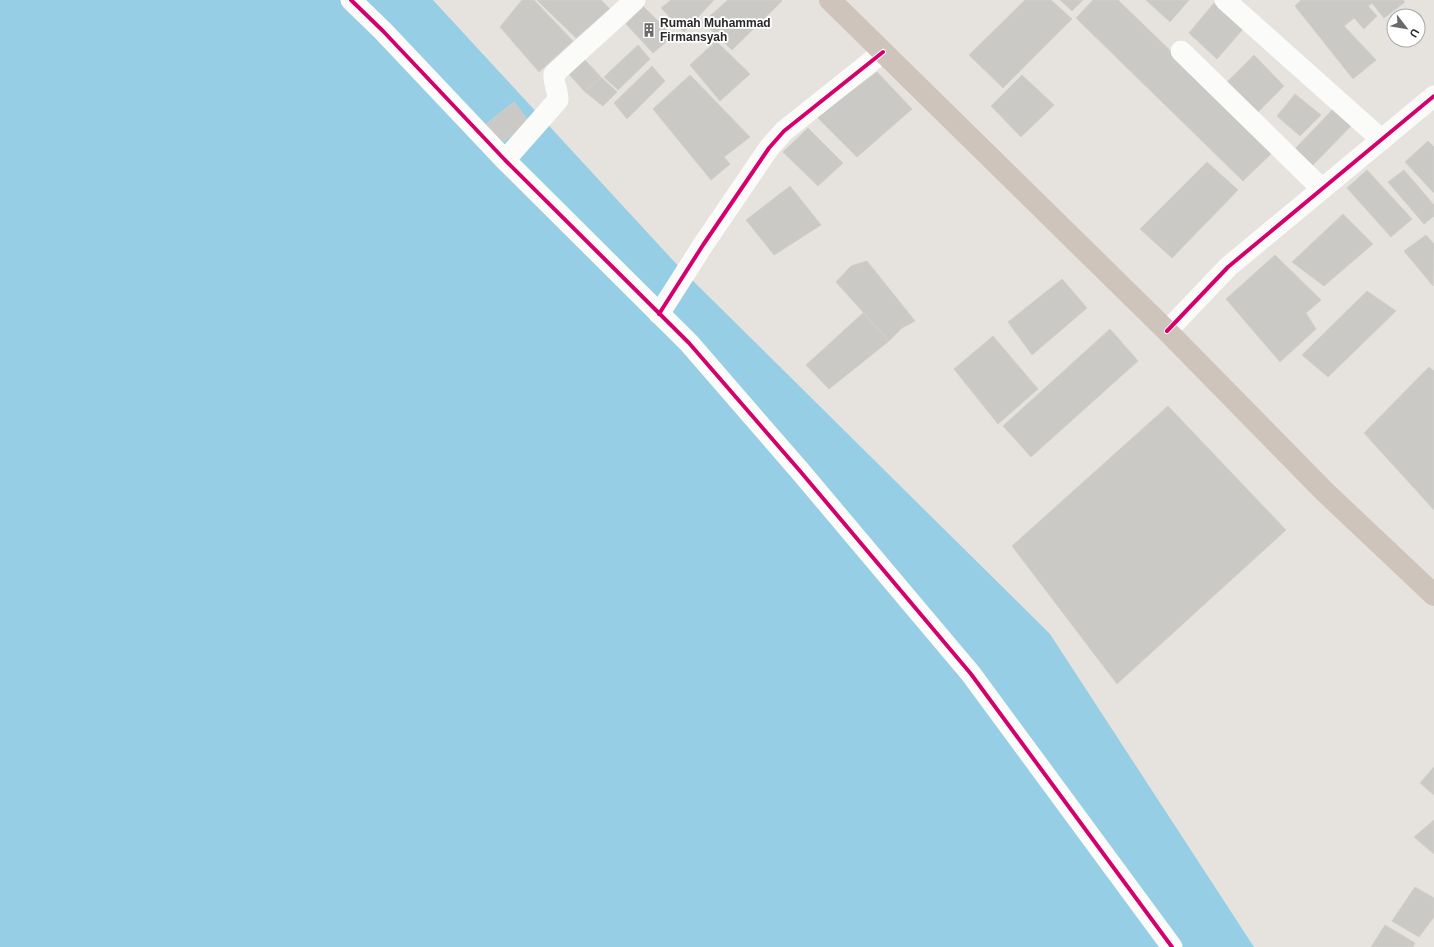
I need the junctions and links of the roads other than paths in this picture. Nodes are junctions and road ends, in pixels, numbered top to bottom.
1 (351, 0) edge
2 (635, 0) edge
3 (830, 0) edge
4 (1225, 0) edge
5 (1181, 51) dead end
6 (883, 52) junction
7 (1434, 96) edge
8 (1382, 140) junction
9 (505, 160) junction
10 (1322, 189) junction
11 (659, 314) junction
12 (1167, 331) junction
13 (1434, 595) edge
14 (1172, 947) edge

1 - 9 street
2 - 9 street
3 - 6 highway
4 - 8 street
5 - 10 street
6 - 11 street
6 - 12 highway
7 - 8 street
8 - 10 street
9 - 11 street
10 - 12 street
11 - 14 street
12 - 13 highway

